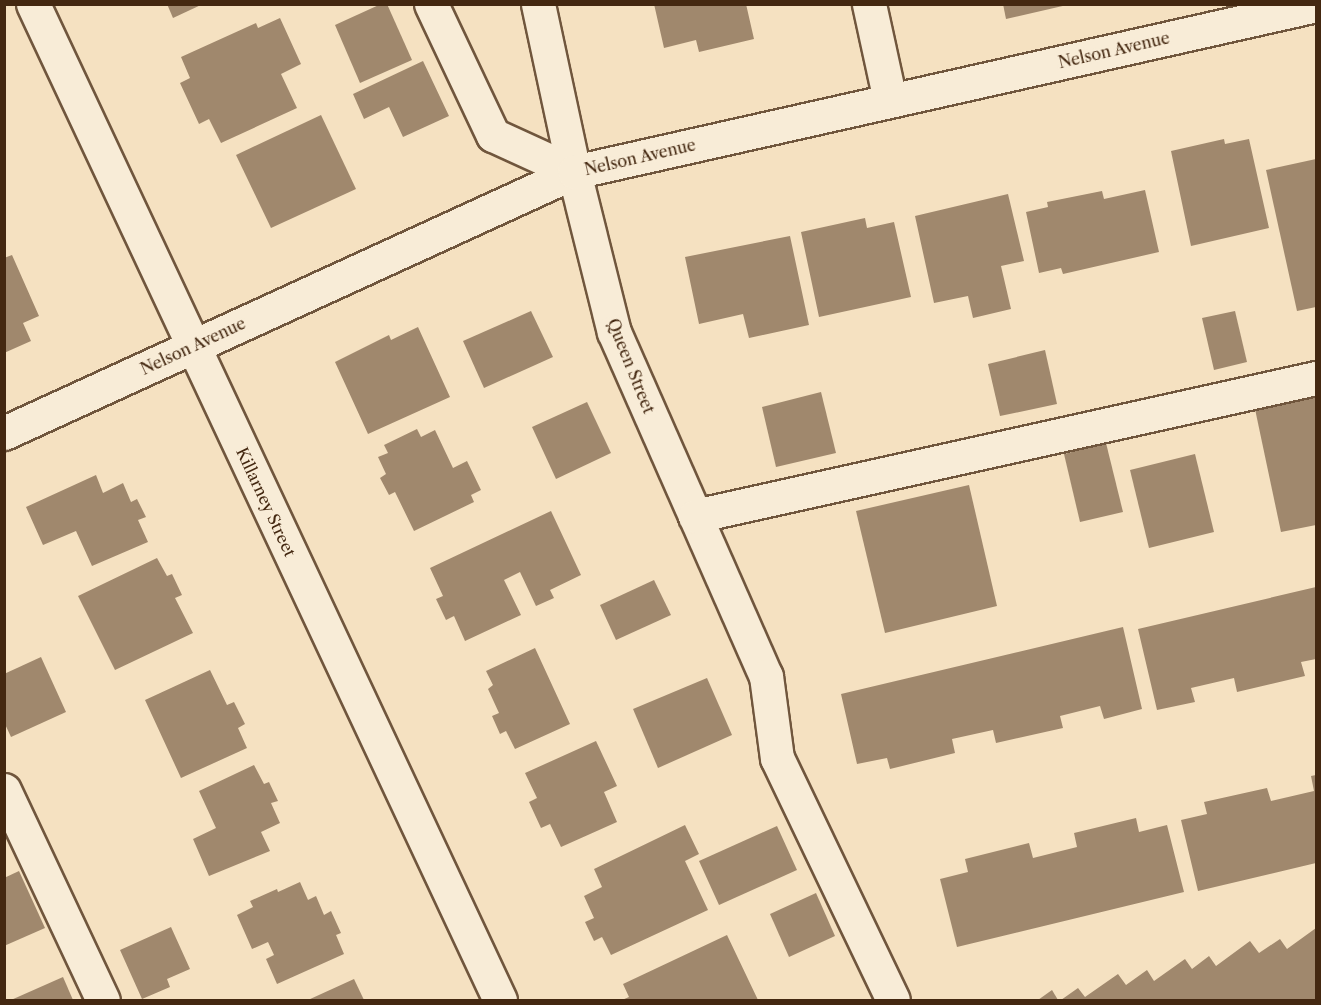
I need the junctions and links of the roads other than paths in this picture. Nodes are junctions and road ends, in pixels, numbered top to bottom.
1 (33, 4) edge
2 (431, 4) edge
3 (538, 4) edge
4 (869, 4) edge
5 (1317, 5) edge
6 (1237, 13) edge
7 (890, 100) junction
8 (574, 172) junction
9 (193, 346) junction
10 (1317, 378) edge
11 (4, 433) edge
12 (695, 516) junction
13 (4, 790) edge
14 (103, 1000) edge
15 (500, 1000) edge
16 (893, 1000) edge

1 - 9 street, Killarney Street
2 - 8 street
3 - 8 street, Queen Street
4 - 7 street
5 - 6 street, Nelson Avenue
6 - 7 street, Nelson Avenue
7 - 8 street, Nelson Avenue
8 - 9 street, Nelson Avenue
8 - 12 street, Queen Street
9 - 11 street, Nelson Avenue
9 - 15 street, Killarney Street
10 - 12 street
12 - 16 street, Queen Street
13 - 14 street

